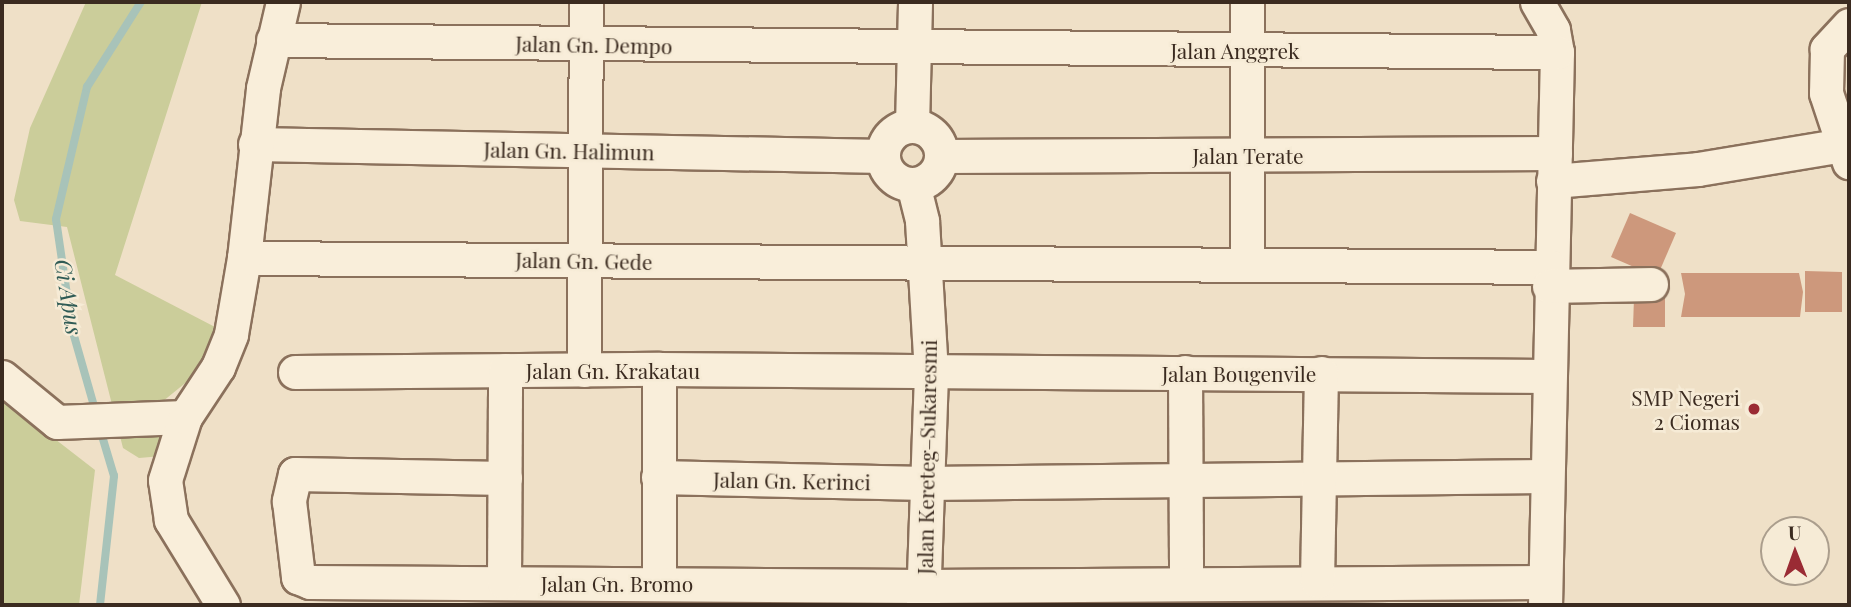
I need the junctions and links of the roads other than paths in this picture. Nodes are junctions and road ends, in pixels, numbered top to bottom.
1 (283, 2) edge
2 (586, 2) edge
3 (915, 2) edge
4 (1247, 2) edge
5 (1537, 2) edge
6 (1849, 25) edge
7 (273, 40) junction
8 (585, 44) junction
9 (914, 47) junction
10 (1247, 50) junction
11 (1557, 52) junction
12 (912, 126) junction
13 (256, 144) junction
14 (585, 151) junction
15 (1846, 153) edge
16 (1247, 155) junction
17 (883, 156) junction
18 (941, 156) junction
19 (1554, 167) junction
20 (913, 184) junction
21 (244, 258) junction
22 (584, 260) junction
23 (923, 265) junction
24 (1247, 265) junction
25 (1550, 277) junction
26 (1651, 284) dead end
27 (659, 369) junction
28 (505, 370) junction
29 (584, 370) junction
30 (295, 372) dead end
31 (1185, 372) junction
32 (1321, 373) junction
33 (931, 374) junction
34 (1548, 376) junction
35 (2, 377) edge
36 (185, 417) junction
37 (1546, 476) junction
38 (658, 477) junction
39 (505, 478) junction
40 (1188, 480) junction
41 (1321, 481) junction
42 (926, 483) junction
43 (1317, 581) junction
44 (504, 582) junction
45 (1186, 582) junction
46 (659, 583) junction
47 (397, 593) edge
48 (1545, 594) edge
49 (924, 595) edge
50 (223, 605) edge

1 - 7 street
2 - 8 street
3 - 9 street
4 - 10 street
5 - 11 street
6 - 15 street
7 - 8 street, Jalan Gn. Dempo
7 - 13 street
8 - 9 street, Jalan Gn. Dempo
8 - 14 street
9 - 10 street, Jalan Anggrek
9 - 12 street
10 - 11 street, Jalan Anggrek
10 - 16 street
11 - 19 street
12 - 17 street
12 - 18 street
13 - 14 street, Jalan Gn. Halimun
13 - 21 street
14 - 17 street, Jalan Gn. Halimun
14 - 22 street
15 - 19 street, Jalan Terate
16 - 18 street, Jalan Terate
16 - 19 street, Jalan Terate
16 - 24 street
17 - 20 street
18 - 20 street
19 - 25 street
20 - 23 street, Jalan Kereteg–Sukaresmi
21 - 22 street, Jalan Gn. Gede
21 - 36 street
22 - 23 street, Jalan Gn. Gede
22 - 29 street
23 - 24 street, Jalan Gn. Gede
23 - 33 street, Jalan Kereteg–Sukaresmi
24 - 25 street, Jalan Gn. Gede
25 - 26 street, Jalan Gn. Gede
25 - 34 street
27 - 29 street, Jalan Gn. Krakatau
27 - 33 street, Jalan Gn. Krakatau
27 - 38 street
28 - 29 street, Jalan Gn. Krakatau
28 - 30 street, Jalan Gn. Krakatau
28 - 39 street
31 - 32 street, Jalan Bougenvile
31 - 33 street, Jalan Bougenvile
31 - 40 street
32 - 34 street, Jalan Bougenvile
32 - 41 street
33 - 42 street, Jalan Kereteg–Sukaresmi
34 - 37 street
35 - 36 street
36 - 50 street
37 - 41 street, Jalan Gn. Kerinci
37 - 48 street
38 - 42 street, Jalan Gn. Kerinci
38 - 46 street
39 - 44 street
39 - 47 street, Jalan Gn. Bromo
40 - 41 street, Jalan Gn. Kerinci
40 - 42 street, Jalan Gn. Kerinci
40 - 45 street
41 - 43 street
42 - 49 street, Jalan Kereteg–Sukaresmi
43 - 45 street, Jalan Gn. Bromo
43 - 48 street, Jalan Gn. Bromo
44 - 46 street, Jalan Gn. Bromo
44 - 47 street, Jalan Gn. Bromo
45 - 49 street, Jalan Gn. Bromo
46 - 49 street, Jalan Gn. Bromo

